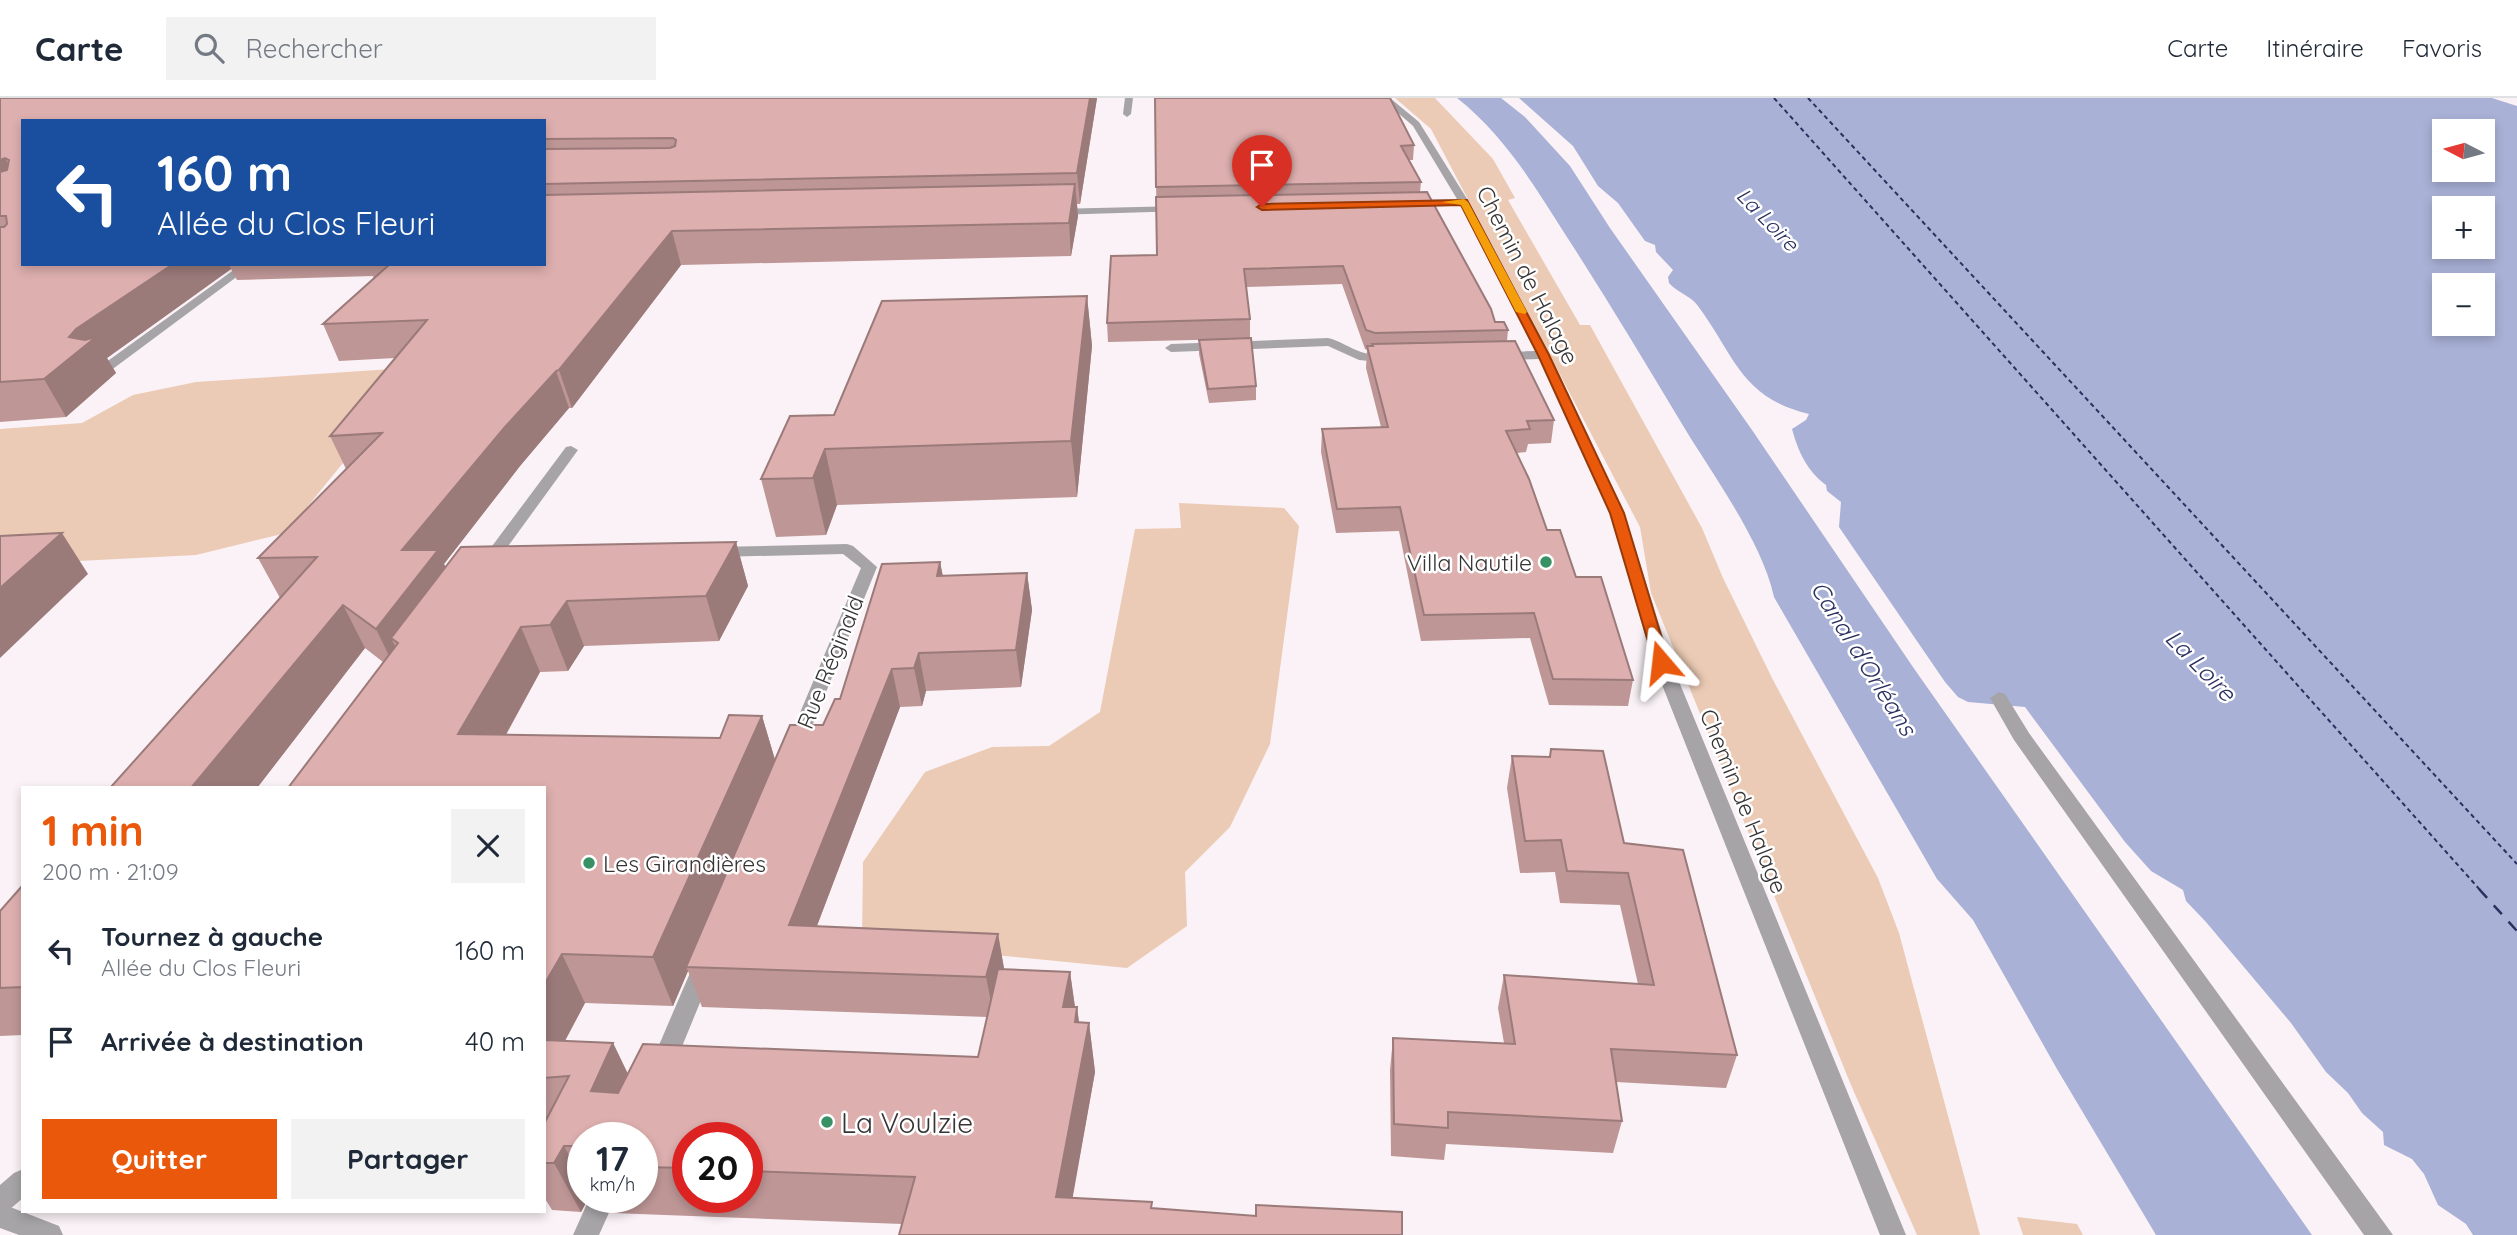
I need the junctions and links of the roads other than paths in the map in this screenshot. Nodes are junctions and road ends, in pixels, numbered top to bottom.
1 (1129, 98) edge
2 (1385, 98) edge
3 (1127, 114) dead end
4 (1464, 202) junction
5 (1401, 204) edge
6 (1193, 208) edge
7 (1040, 212) edge
8 (246, 266) edge
9 (1171, 348) dead end
10 (1544, 355) junction
11 (1491, 356) edge
12 (1398, 358) edge
13 (102, 371) dead end
14 (571, 450) dead end
15 (698, 553) edge
16 (476, 580) edge
17 (1999, 698) dead end
18 (789, 760) edge
19 (709, 953) edge
20 (667, 1056) junction
21 (694, 1058) edge
22 (650, 1092) edge
23 (21, 1183) edge
24 (0, 1201) edge
25 (596, 1213) edge
26 (0, 1215) edge
27 (50, 1235) edge
28 (586, 1235) edge
29 (1893, 1235) edge
30 (2380, 1235) edge

1 - 3 street
2 - 4 street, Chemin de Halage
4 - 5 street
4 - 10 street, Chemin de Halage
6 - 7 street
8 - 13 street
9 - 12 street
10 - 11 street
10 - 29 street, Chemin de Halage
14 - 16 street
15 - 18 street, Rue Réginald
17 - 30 street
19 - 20 street
20 - 21 street
20 - 22 street
23 - 24 street
25 - 28 street
26 - 27 street

